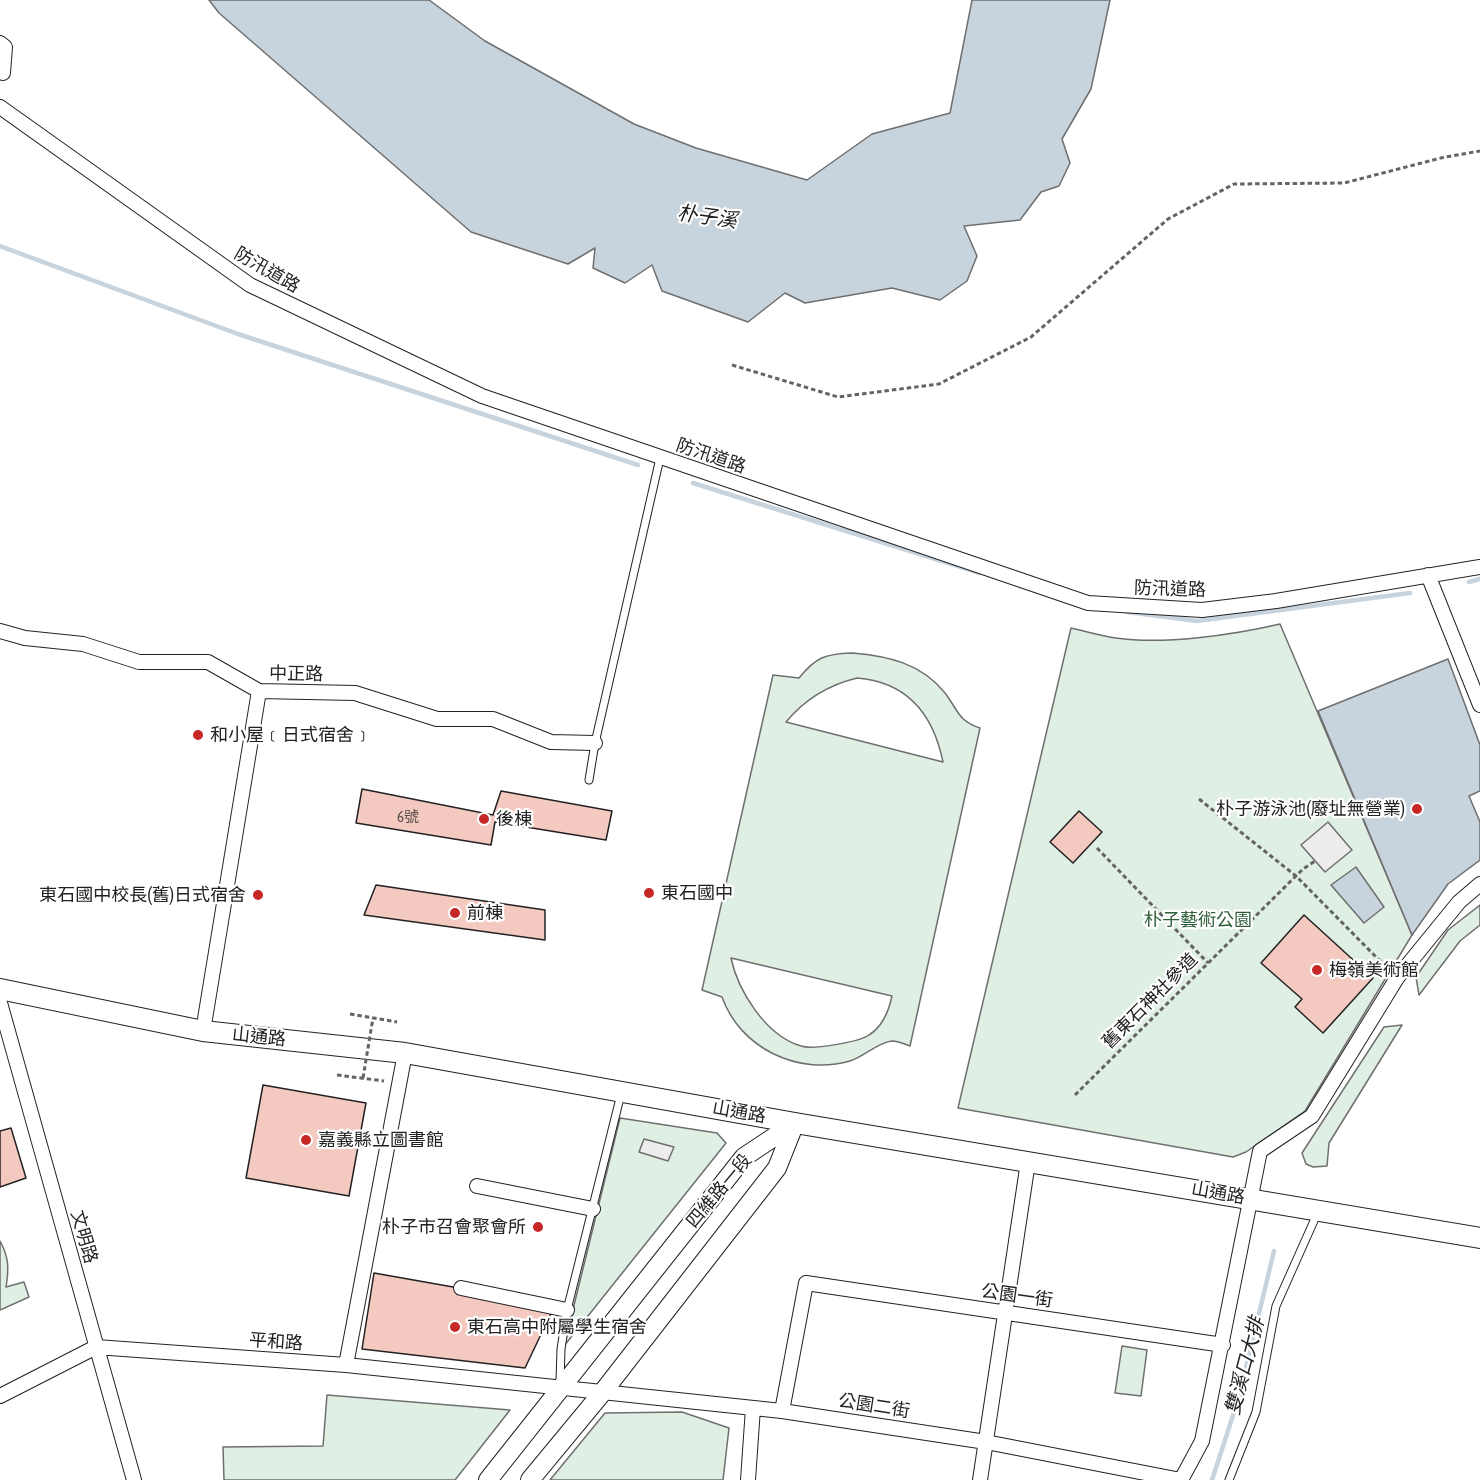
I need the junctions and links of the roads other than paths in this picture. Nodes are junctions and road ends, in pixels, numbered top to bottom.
1 (0, 43) edge
2 (0, 71) edge
3 (0, 107) edge
4 (660, 458) junction
5 (1480, 567) edge
6 (1428, 575) junction
7 (0, 631) edge
8 (259, 691) junction
9 (1480, 705) edge
10 (595, 743) junction
11 (589, 780) dead end
12 (1480, 884) edge
13 (0, 989) edge
14 (0, 1004) edge
15 (203, 1031) junction
16 (405, 1053) junction
17 (621, 1091) junction
18 (795, 1123) junction
19 (1028, 1162) junction
20 (477, 1186) dead end
21 (1251, 1199) junction
22 (593, 1209) junction
23 (1319, 1210) junction
24 (1480, 1238) edge
25 (461, 1287) dead end
26 (567, 1310) junction
27 (1006, 1312) junction
28 (1223, 1345) junction
29 (96, 1347) junction
30 (346, 1365) junction
31 (560, 1389) junction
32 (602, 1393) junction
33 (0, 1396) edge
34 (753, 1408) junction
35 (782, 1411) junction
36 (986, 1442) junction
37 (134, 1480) edge
38 (489, 1480) edge
39 (530, 1480) edge
40 (748, 1480) edge
41 (980, 1480) edge
42 (1181, 1480) edge
43 (1228, 1480) edge

1 - 2 street
3 - 4 street, 防汛道路
4 - 6 street, 防汛道路
4 - 10 lane
5 - 6 street, 防汛道路
6 - 9 street
7 - 8 street, 中正路
8 - 10 street, 中正路
8 - 15 street
10 - 11 lane
12 - 21 street, 公園二街
13 - 15 main road, 山通路
14 - 29 street, 文明路
15 - 16 main road, 山通路
16 - 17 main road, 山通路
16 - 30 street
17 - 18 main road, 山通路
17 - 22 lane
18 - 19 main road, 山通路
18 - 31 street, 四維路一段
18 - 32 street, 四維路一段
19 - 21 main road, 山通路
19 - 27 street
20 - 22 street
21 - 23 main road, 山通路
21 - 28 street, 公園二街
22 - 26 lane
23 - 24 main road, 山通路
23 - 43 lane
25 - 26 street
26 - 31 lane
27 - 28 street, 公園一街
27 - 35 street, 公園一街
27 - 36 street
28 - 42 street, 公園二街
29 - 30 street, 平和路
29 - 33 street
29 - 37 street, 文明路
30 - 31 street, 平和路
31 - 32 street, 公園二街
31 - 38 street, 四維路一段
32 - 34 street, 公園二街
32 - 39 street, 四維路一段
34 - 35 street, 公園二街
34 - 40 street
35 - 36 street, 公園二街
36 - 41 street
36 - 42 street, 公園二街

